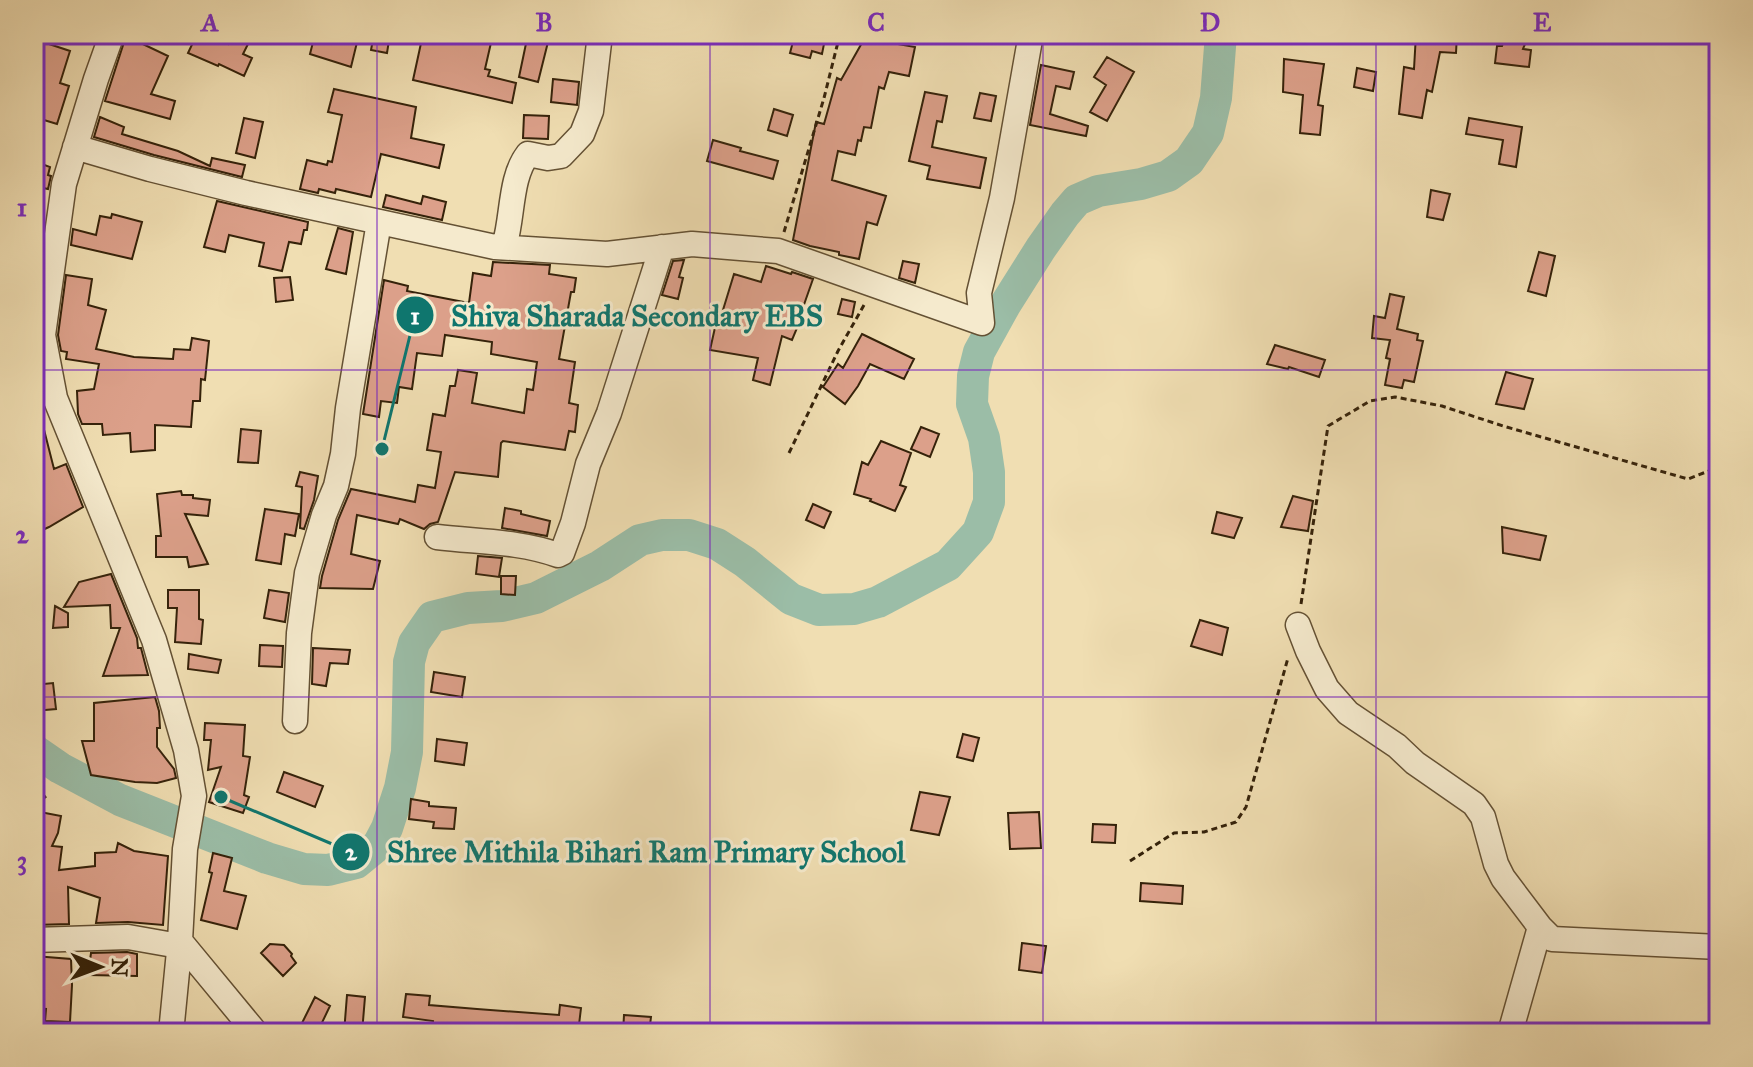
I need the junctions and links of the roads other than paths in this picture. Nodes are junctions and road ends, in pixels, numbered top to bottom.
1 (112, 34) edge
2 (600, 34) edge
3 (1031, 34) edge
4 (75, 147) junction
5 (379, 222) junction
6 (495, 247) junction
7 (662, 247) junction
8 (39, 334) edge
9 (437, 537) dead end
10 (1298, 625) road end
11 (295, 721) dead end
12 (1540, 927) junction
13 (34, 940) edge
14 (180, 944) junction
15 (1719, 947) edge
16 (171, 1033) edge
17 (256, 1033) edge
18 (1510, 1033) edge

1 - 4 street
2 - 6 street
3 - 7 street
4 - 5 street
4 - 8 street
5 - 6 street
5 - 11 street
6 - 7 street
7 - 9 street
8 - 14 street
10 - 12 street
12 - 15 street
12 - 18 street
13 - 14 street
14 - 16 street
14 - 17 street

